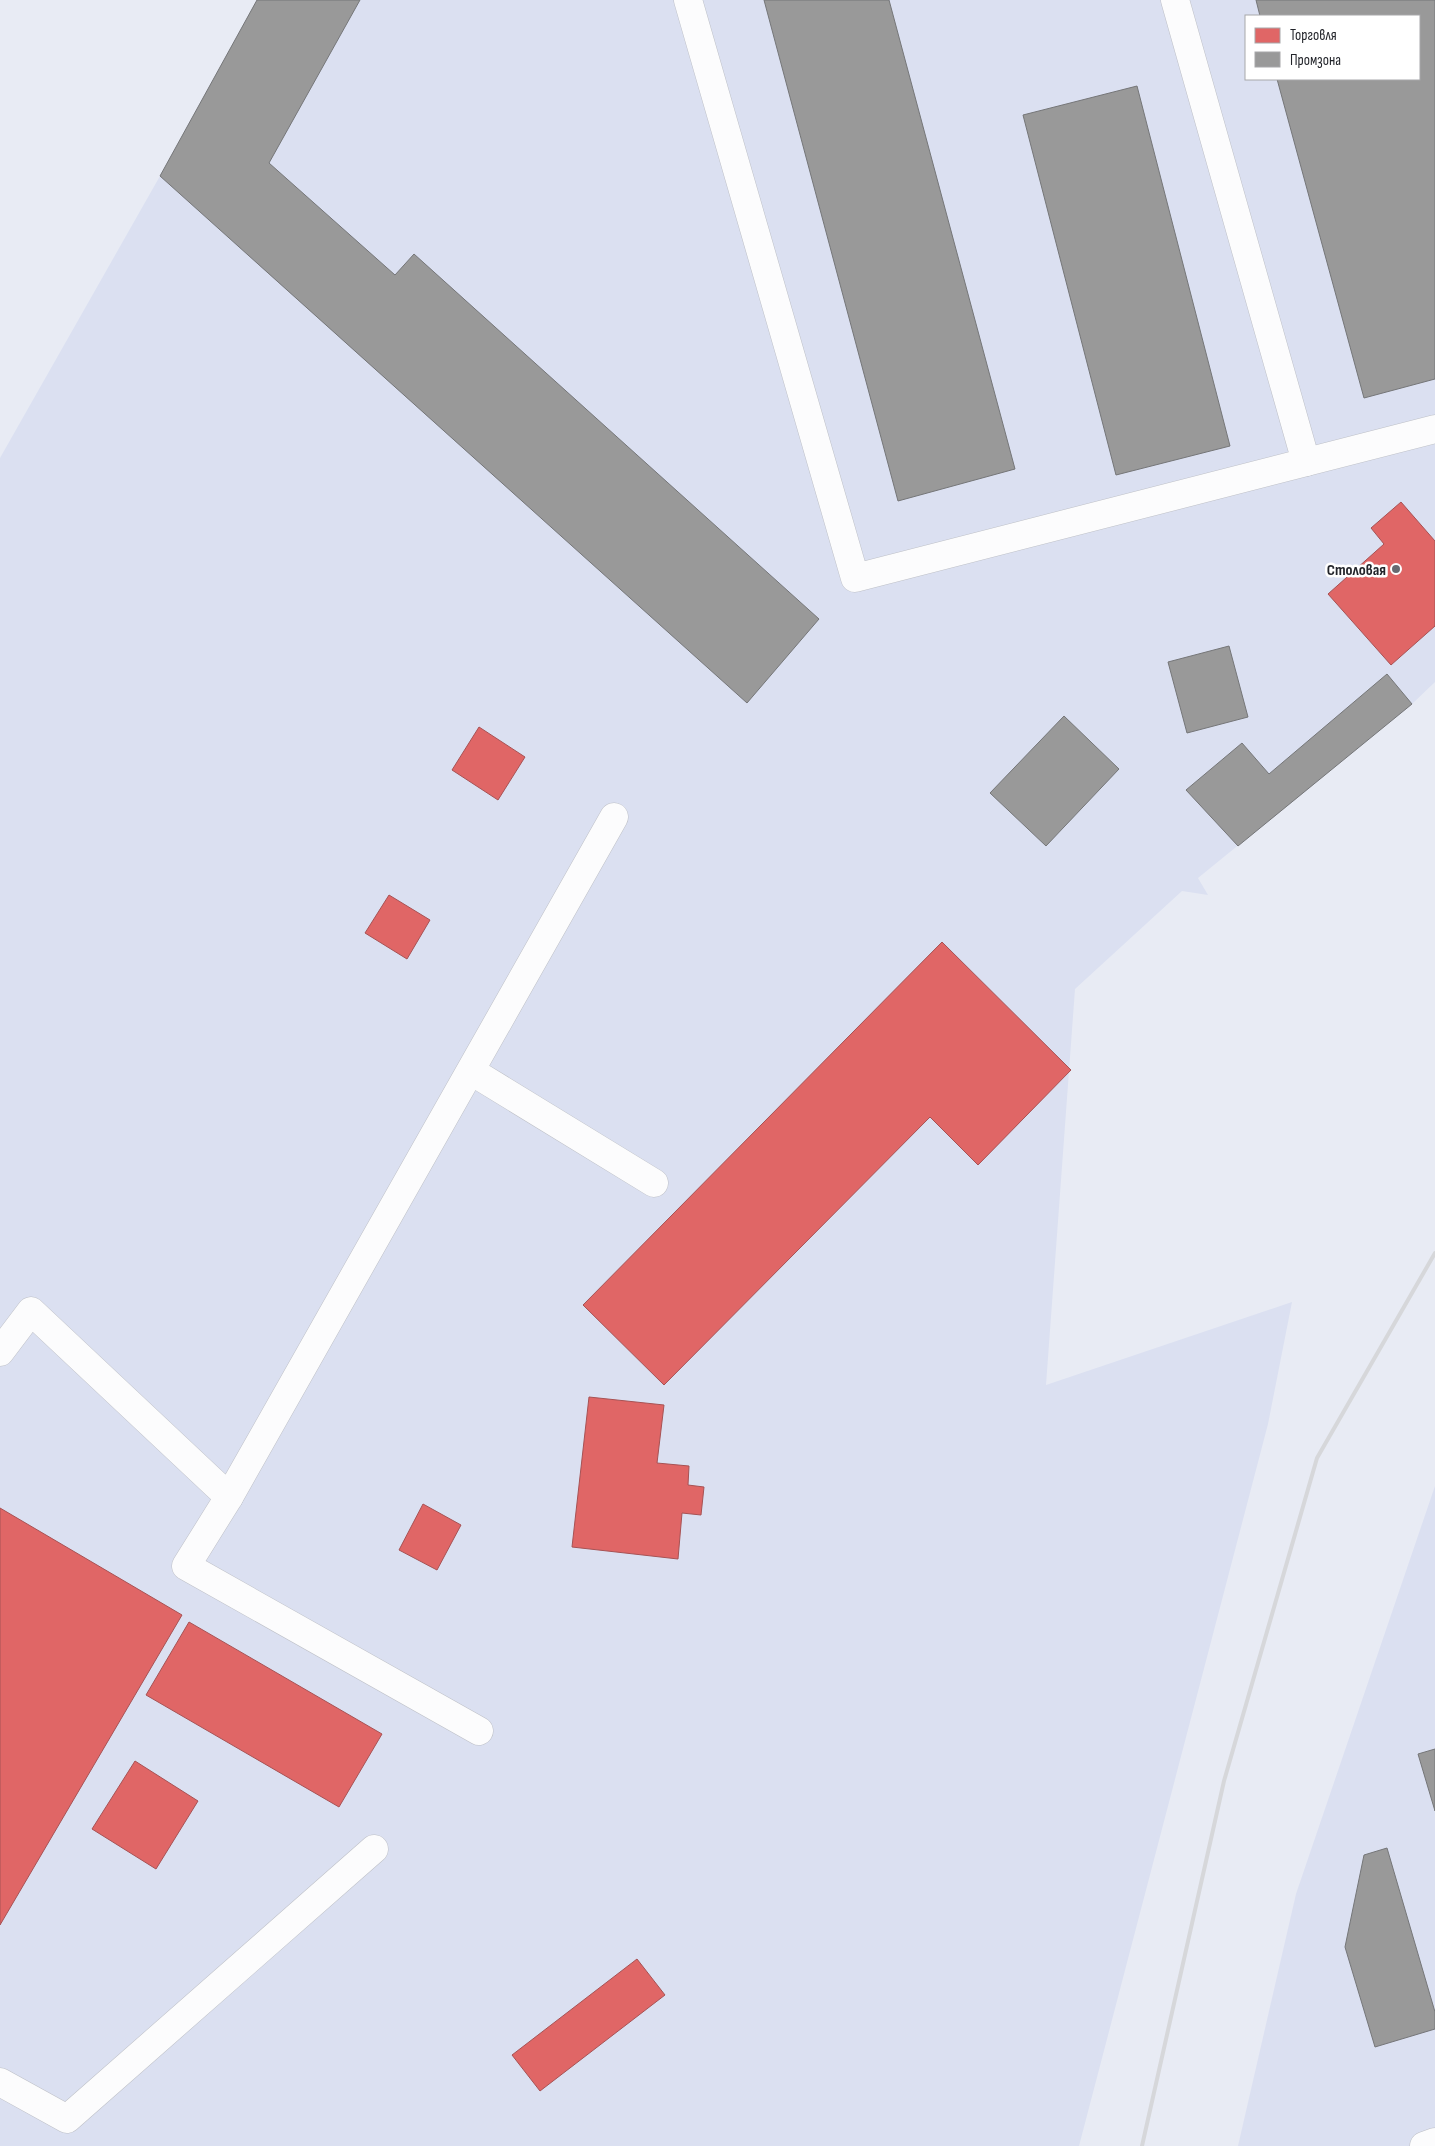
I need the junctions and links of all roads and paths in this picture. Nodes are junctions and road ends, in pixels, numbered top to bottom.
1 (688, 0) edge
2 (1175, 0) edge
3 (1435, 429) edge
4 (1306, 462) junction
5 (614, 817) dead end
6 (471, 1070) junction
7 (654, 1183) dead end
8 (0, 1352) edge
9 (229, 1496) junction
10 (479, 1731) dead end
11 (374, 1849) dead end
12 (0, 2082) edge
13 (1435, 2142) edge
14 (1424, 2146) edge

1 - 4 lane
2 - 4 lane
3 - 4 lane
5 - 6 lane
6 - 7 lane
6 - 9 lane
8 - 9 lane
9 - 10 lane
11 - 12 lane
13 - 14 lane

